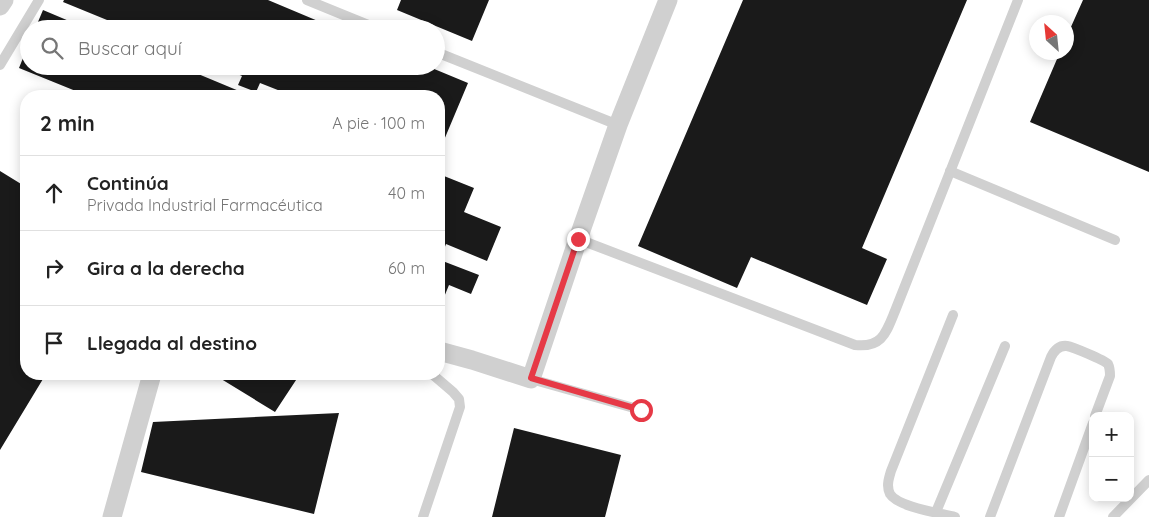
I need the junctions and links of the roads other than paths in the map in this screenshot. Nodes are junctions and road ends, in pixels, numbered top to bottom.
1 (4, 0) edge
2 (39, 0) edge
3 (307, 0) edge
4 (668, 0) edge
5 (1018, 0) edge
6 (0, 6) edge
7 (27, 20) edge
8 (356, 20) edge
9 (20, 32) edge
10 (445, 56) edge
11 (0, 65) edge
12 (618, 125) junction
13 (950, 172) junction
14 (578, 239) junction
15 (1115, 240) dead end
16 (953, 315) dead end
17 (1005, 346) dead end
18 (445, 353) edge
19 (531, 378) junction
20 (150, 380) edge
21 (439, 380) edge
22 (641, 410) dead end
23 (1096, 412) edge
24 (1089, 434) edge
25 (1149, 480) edge
26 (936, 512) junction
27 (112, 517) edge
28 (423, 517) edge
29 (955, 517) edge
30 (990, 517) edge
31 (1059, 517) edge
32 (1113, 517) edge

1 - 6 street
2 - 7 lane
3 - 8 lane
4 - 12 street
5 - 13 lane
9 - 11 lane
10 - 12 lane
12 - 14 street
13 - 14 lane
13 - 15 lane
14 - 19 street
16 - 26 lane
17 - 26 lane
18 - 19 street
19 - 22 lane
20 - 27 street
21 - 28 lane
23 - 30 lane
24 - 31 lane
25 - 32 lane
26 - 29 lane

